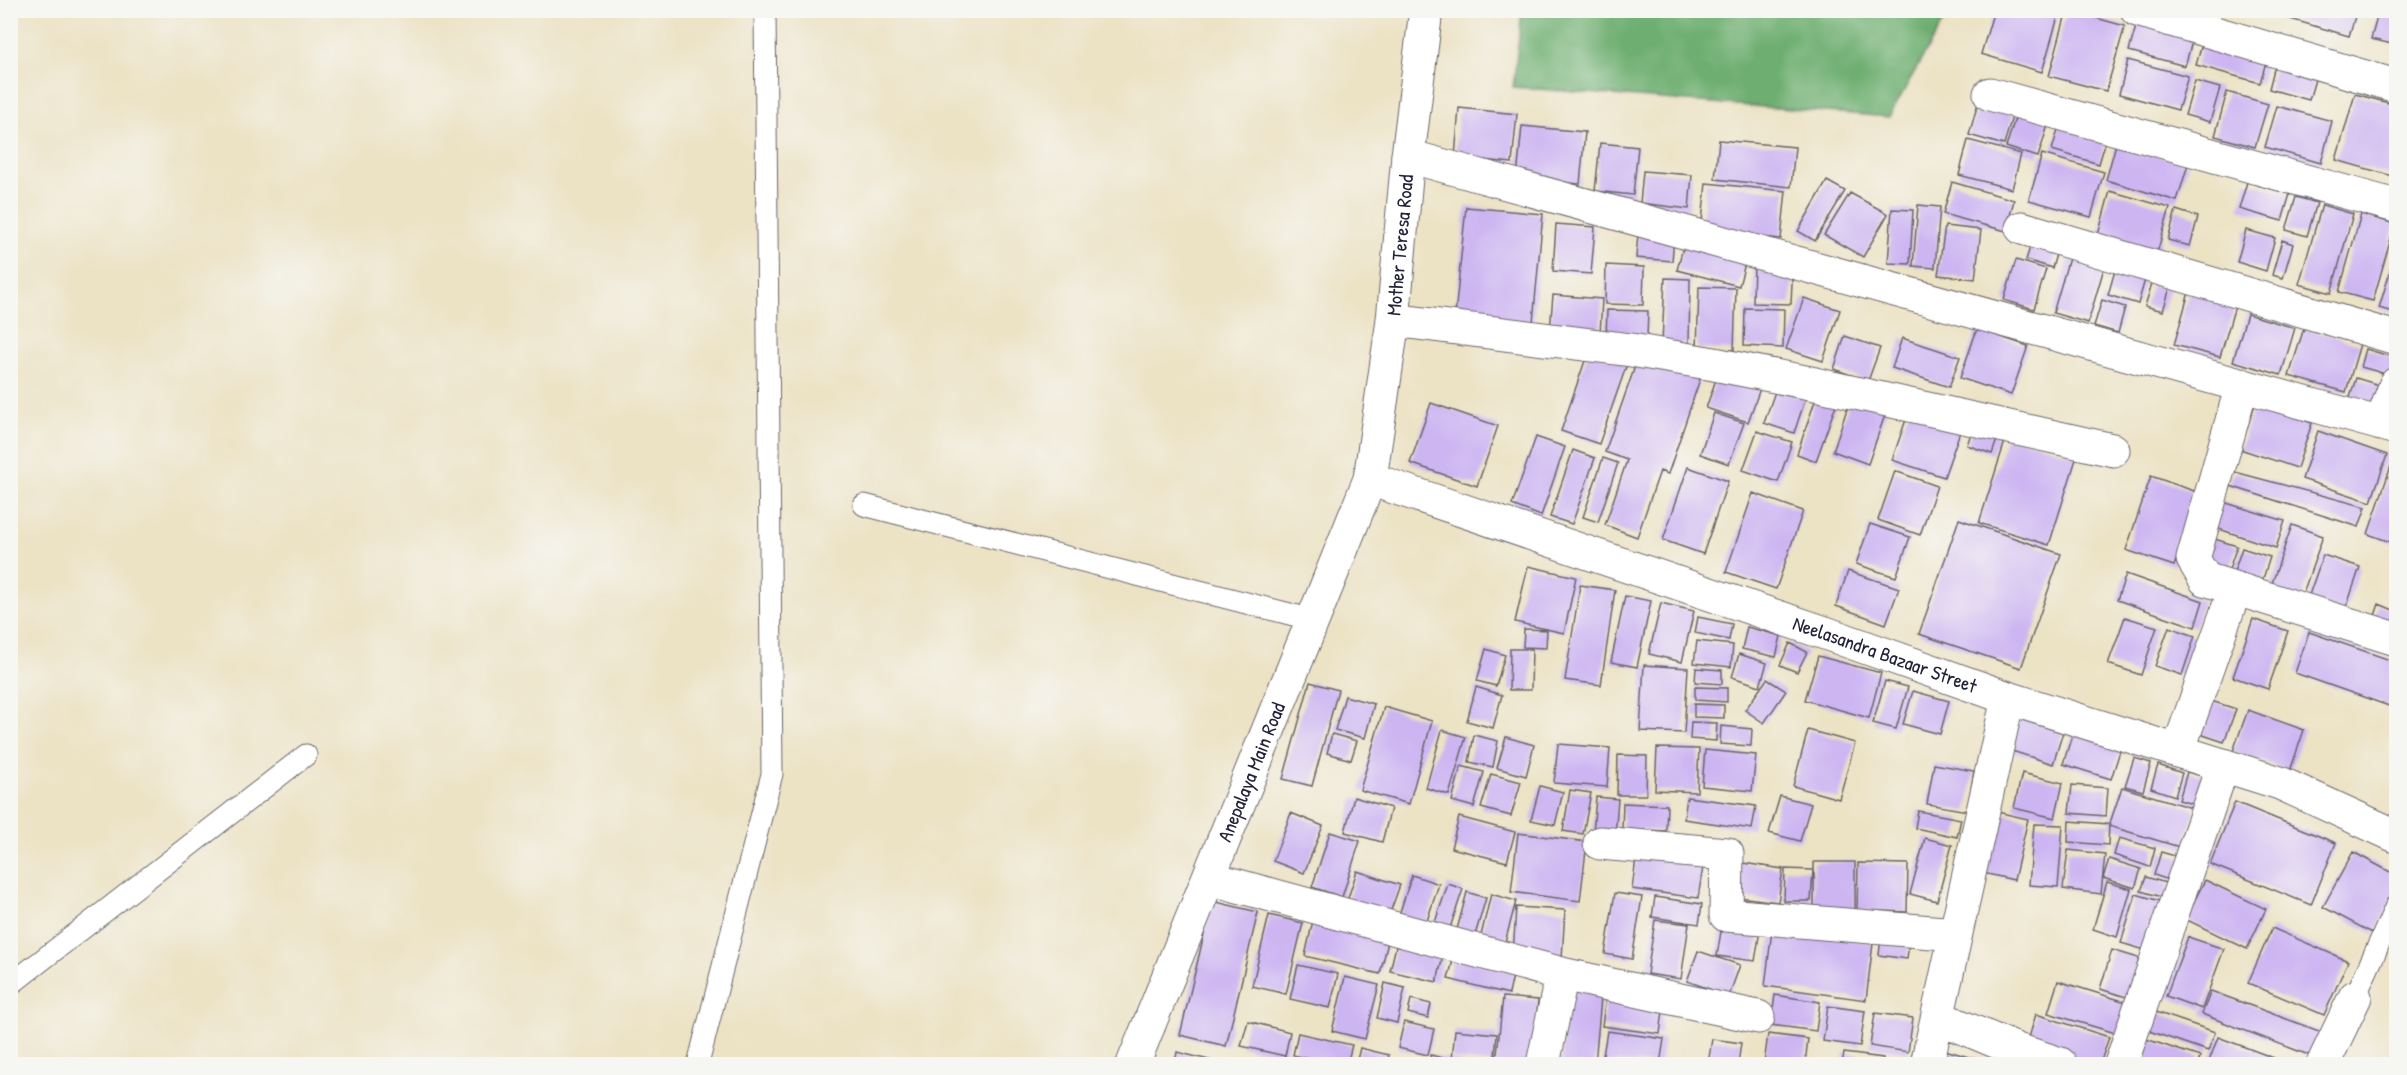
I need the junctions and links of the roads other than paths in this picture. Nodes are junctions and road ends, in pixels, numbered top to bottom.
1 (765, 10) edge
2 (1426, 10) edge
3 (2137, 10) edge
4 (2397, 86) edge
5 (1990, 94) dead end
6 (1408, 156) junction
7 (2397, 206) edge
8 (2022, 228) dead end
9 (1393, 320) junction
10 (2397, 338) edge
11 (2397, 384) edge
12 (2242, 386) junction
13 (2389, 426) edge
14 (2113, 450) dead end
15 (1370, 479) junction
16 (864, 505) dead end
17 (2235, 588) junction
18 (1313, 620) junction
19 (2397, 639) edge
20 (2008, 698) junction
21 (2178, 751) junction
22 (306, 754) dead end
23 (2223, 765) junction
24 (2397, 836) edge
25 (1600, 843) dead end
26 (1209, 878) junction
27 (2397, 906) edge
28 (1956, 934) junction
29 (1562, 974) junction
30 (10, 985) edge
31 (2355, 997) joint
32 (1758, 1017) dead end
33 (1938, 1017) junction
34 (698, 1065) edge
35 (1133, 1065) edge
36 (1543, 1065) edge
37 (1928, 1065) edge
38 (2060, 1065) edge
39 (2121, 1065) edge
40 (2323, 1065) edge

1 - 34 lane
2 - 6 street, Mother Teresa Road
3 - 4 street
5 - 7 street
6 - 9 street, Mother Teresa Road
6 - 12 street
8 - 10 street
9 - 14 street
9 - 15 street, Mother Teresa Road
11 - 13 street
12 - 13 street
12 - 17 street
15 - 18 street, Anepalaya Main Road
15 - 20 street, Neelasandra Bazaar Street
16 - 18 lane
17 - 19 street
17 - 21 street
18 - 26 street, Anepalaya Main Road
20 - 21 street, Neelasandra Bazaar Street
20 - 28 street
21 - 23 street, Neelasandra Bazaar Street
22 - 30 lane
23 - 24 street, Neelasandra Bazaar Street
23 - 39 street
25 - 28 street
26 - 29 street
26 - 35 street, Anepalaya Main Road
27 - 31 lane
28 - 33 street
29 - 32 street
29 - 36 street
31 - 40 street
33 - 37 street
33 - 38 street

